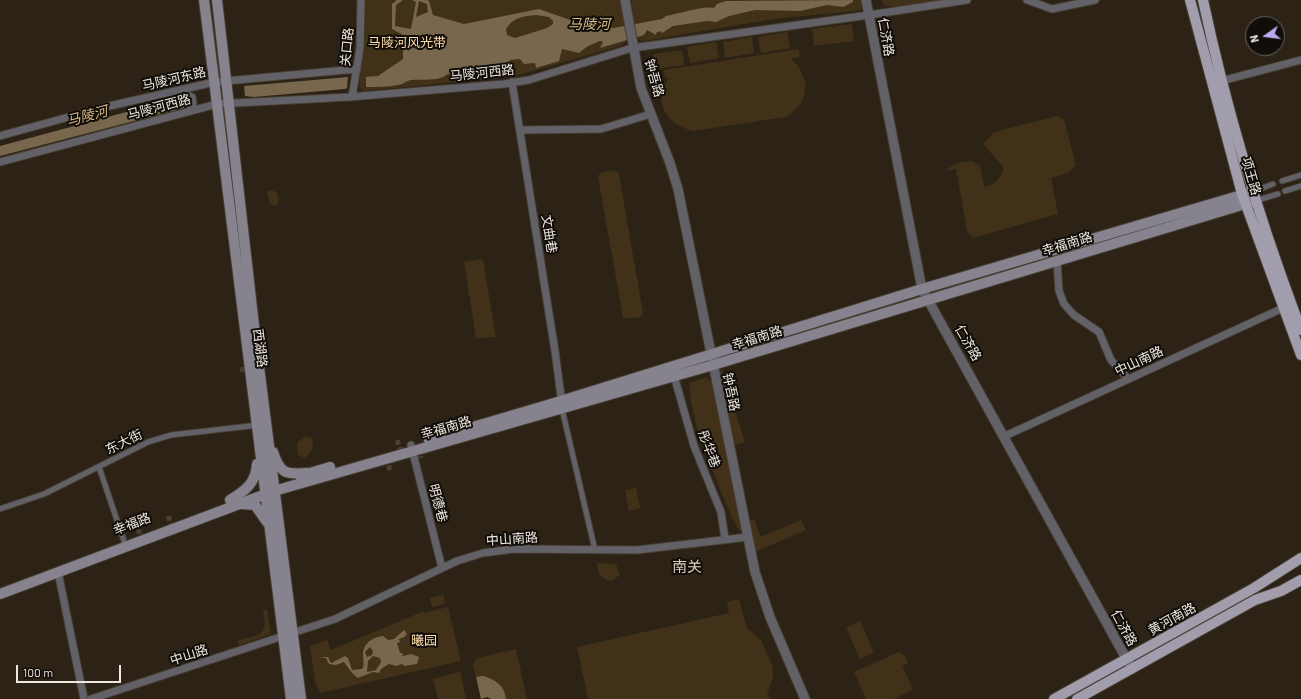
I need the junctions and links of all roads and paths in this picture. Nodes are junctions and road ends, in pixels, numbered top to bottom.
1 (204, 0) edge
2 (217, 0) edge
3 (361, 0) edge
4 (625, 0) edge
5 (866, 0) edge
6 (967, 0) edge
7 (1030, 0) edge
8 (1094, 0) edge
9 (1190, 0) edge
10 (1203, 0) edge
11 (869, 15) junction
12 (632, 44) junction
13 (1301, 60) edge
14 (357, 69) junction
15 (227, 81) junction
16 (1221, 81) junction
17 (214, 82) junction
18 (512, 82) junction
19 (176, 91) junction
20 (352, 97) junction
21 (230, 103) junction
22 (217, 104) junction
23 (189, 111) junction
24 (651, 114) junction
25 (520, 130) junction
26 (0, 136) edge
27 (0, 162) edge
28 (1301, 175) edge
29 (1282, 182) dead end
30 (1273, 184) dead end
31 (1301, 186) edge
32 (1285, 191) dead end
33 (1278, 194) dead end
34 (1249, 198) junction
35 (1057, 261) junction
36 (922, 290) junction
37 (928, 300) junction
38 (1284, 308) junction
39 (1301, 330) edge
40 (1301, 355) edge
41 (712, 360) junction
42 (673, 372) junction
43 (1128, 379) junction
44 (562, 405) junction
45 (261, 427) junction
46 (1004, 436) junction
47 (411, 448) junction
48 (99, 467) junction
49 (313, 475) junction
50 (269, 489) junction
51 (231, 503) junction
52 (0, 509) edge
53 (274, 525) junction
54 (748, 537) junction
55 (725, 539) junction
56 (125, 544) junction
57 (595, 550) junction
58 (1301, 558) edge
59 (442, 568) junction
60 (58, 572) junction
61 (1301, 580) edge
62 (0, 587) edge
63 (0, 594) edge
64 (288, 635) junction
65 (1126, 659) junction
66 (1132, 669) junction
67 (84, 699) edge
68 (91, 699) edge
69 (291, 699) edge
70 (301, 699) edge
71 (805, 699) edge
72 (1054, 699) edge
73 (1078, 699) edge

1 - 17 main road, 西湖路
2 - 15 main road, 西湖路
3 - 14 street, 关口路
4 - 12 street, 钟吾路
5 - 11 street, 仁济路
6 - 11 street, 马陵河西路
7 - 8 street
9 - 34 main road, 项王路
10 - 16 main road, 项王路
11 - 12 street, 马陵河西路
11 - 36 street, 仁济路
12 - 18 street, 马陵河西路
12 - 24 street, 钟吾路
13 - 16 street
14 - 15 street, 马陵河东路
14 - 20 street, 关口路
15 - 17 street, 马陵河东路
15 - 21 main road, 西湖路
16 - 34 main road, 项王路
17 - 19 street, 马陵河东路
17 - 22 main road, 西湖路
18 - 20 street, 马陵河西路
18 - 25 street, 文曲巷
19 - 23 street
19 - 26 street, 马陵河东路
20 - 21 street, 马陵河西路
21 - 22 street, 马陵河西路
21 - 45 main road, 西湖路
22 - 23 street, 马陵河西路
22 - 45 main road, 西湖路
23 - 27 street, 马陵河西路
24 - 25 street
24 - 41 street, 钟吾路
25 - 44 street, 文曲巷
28 - 29 street
30 - 34 street
31 - 32 street
33 - 34 street
34 - 35 main road, 幸福南路
34 - 36 main road, 幸福南路
34 - 38 main road, 项王路
34 - 39 main road, 项王路
35 - 37 main road, 幸福南路
35 - 43 street
36 - 37 street, 仁济路
36 - 41 main road, 幸福南路
37 - 41 main road, 幸福南路
37 - 46 street, 仁济路
38 - 40 main road, 项王路
38 - 43 street, 中山南路
41 - 42 main road, 幸福南路
41 - 54 street, 钟吾路
42 - 44 main road, 幸福南路
42 - 55 street, 彤华巷
43 - 46 street, 中山南路
44 - 47 main road, 幸福南路
44 - 57 street
45 - 48 street, 东大街
45 - 49 main road
45 - 50 main road, 西湖路
45 - 51 main road
46 - 65 street, 仁济路
47 - 49 main road, 幸福南路
47 - 59 street, 明德巷
48 - 52 street, 东大街
48 - 56 street
49 - 50 main road, 幸福南路
49 - 53 main road
50 - 51 main road, 幸福路
50 - 53 main road, 西湖路
51 - 53 main road
51 - 56 main road, 幸福路
53 - 64 main road, 西湖路
54 - 55 street, 中山南路
54 - 71 street, 钟吾路
55 - 57 street, 中山南路
56 - 60 main road, 幸福路
56 - 62 main road, 幸福路
57 - 59 street, 中山南路
58 - 65 main road, 黄河南路
59 - 64 street, 中山南路
60 - 63 main road, 幸福路
60 - 67 street
61 - 66 main road, 黄河南路
64 - 68 street, 中山路
64 - 69 main road, 西湖路
64 - 70 main road, 西湖路
65 - 66 street, 仁济路
65 - 72 main road, 黄河南路
66 - 73 main road, 黄河南路

